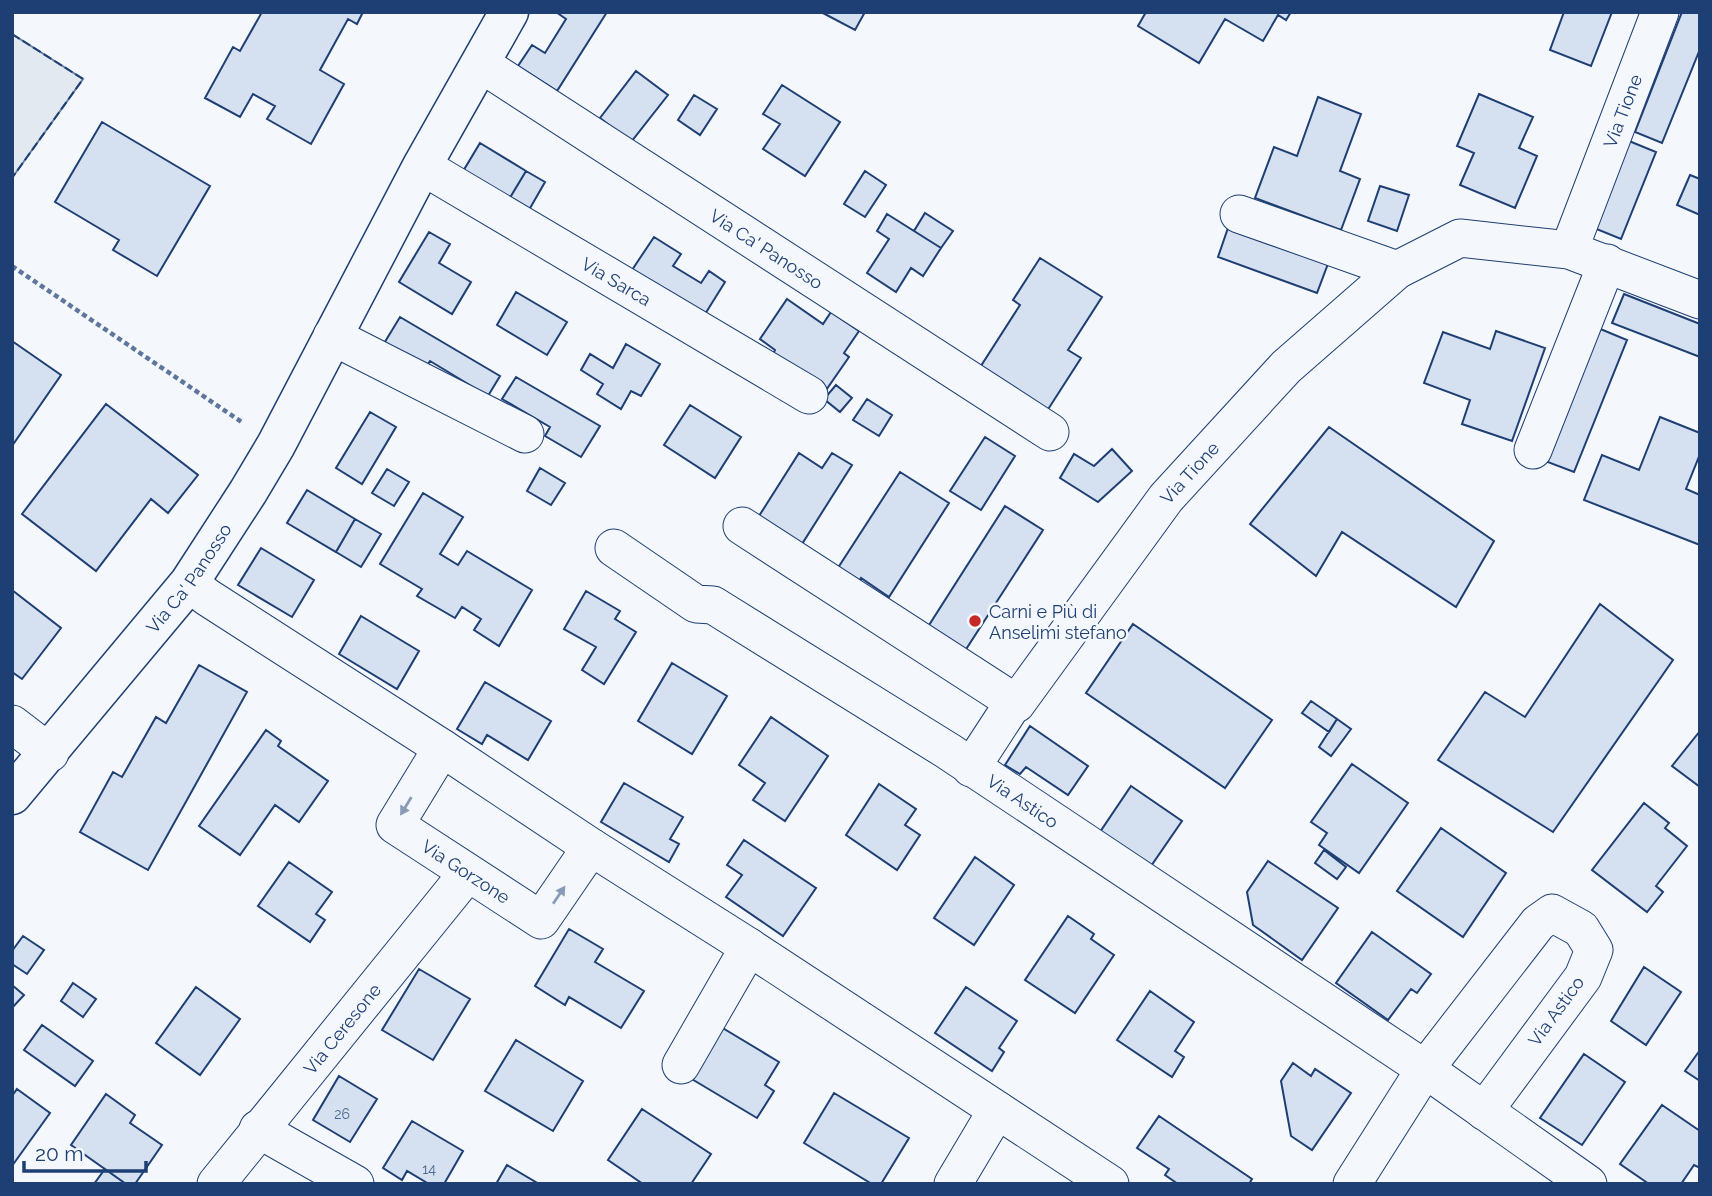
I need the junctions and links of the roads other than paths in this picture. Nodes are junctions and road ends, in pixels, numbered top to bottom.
1 (509, 12) edge
2 (1660, 12) edge
3 (481, 64) junction
4 (422, 166) junction
5 (1239, 214) dead end
6 (1569, 250) junction
7 (1607, 263) junction
8 (1397, 270) junction
9 (1700, 300) edge
10 (332, 337) junction
11 (809, 395) dead end
12 (1050, 432) dead end
13 (526, 434) dead end
14 (1533, 450) dead end
15 (742, 526) dead end
16 (614, 548) dead end
17 (189, 583) junction
18 (1014, 702) junction
19 (12, 724) edge
20 (442, 748) junction
21 (50, 753) junction
22 (971, 768) junction
23 (12, 795) edge
24 (591, 847) junction
25 (467, 873) junction
26 (749, 947) junction
27 (681, 1065) dead end
28 (1425, 1069) junction
29 (997, 1110) junction
30 (1484, 1111) junction
31 (258, 1129) junction
32 (216, 1184) edge
33 (355, 1184) edge
34 (953, 1184) edge
35 (1110, 1184) edge
36 (1352, 1184) edge
37 (1588, 1184) edge

1 - 3 street, Via Ca' Panosso
2 - 6 street, Via Tione
3 - 4 street, Via Ca' Panosso
3 - 12 street, Via Ca' Panosso
4 - 10 street, Via Ca' Panosso
4 - 11 street, Via Sarca
5 - 8 street
6 - 7 street, Via Tione
6 - 8 street, Via Tione
7 - 9 street, Via Tione
7 - 14 street
8 - 18 street, Via Tione
10 - 13 street
10 - 17 street, Via Ca' Panosso
15 - 18 street
16 - 22 street, Via Astico
17 - 20 street
17 - 21 street, Via Ca' Panosso
18 - 22 street, Via Tione
19 - 21 street
20 - 24 street
20 -> 25 street, Via Gorzone
21 - 23 street, Via Ca' Panosso
22 - 28 street, Via Astico
25 -> 24 street, Via Gorzone
24 - 26 street
25 - 31 street, Via Ceresone
26 - 27 street
26 - 29 street
28 - 30 street, Via Astico
28 - 30 street, Via Astico
28 - 36 street
29 - 34 street
29 - 35 street
30 - 37 street, Via Astico
31 - 32 street, Via Ceresone
31 - 33 street

